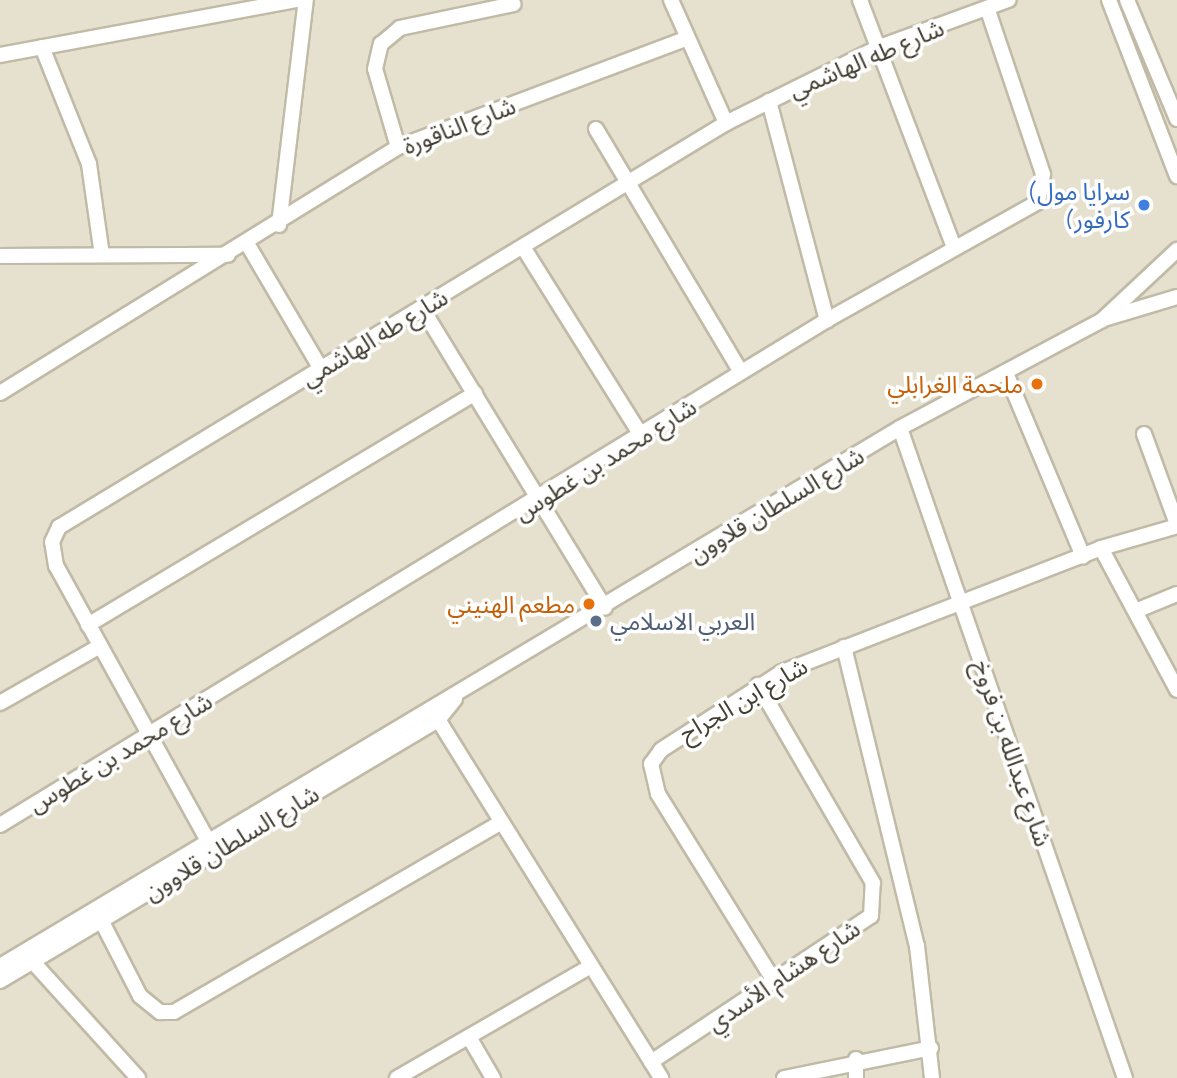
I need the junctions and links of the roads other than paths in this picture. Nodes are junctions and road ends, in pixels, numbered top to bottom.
1 (297, 0) edge
2 (306, 0) edge
3 (671, 0) edge
4 (860, 0) edge
5 (1008, 0) edge
6 (1109, 0) edge
7 (1127, 0) edge
8 (514, 4) dead end
9 (987, 8) junction
10 (686, 39) junction
11 (42, 47) junction
12 (877, 48) junction
13 (0, 55) edge
14 (1172, 91) edge
15 (769, 100) junction
16 (1177, 119) edge
17 (726, 123) junction
18 (596, 129) dead end
19 (398, 148) junction
20 (1177, 176) edge
21 (627, 185) junction
22 (279, 225) junction
23 (248, 244) junction
24 (523, 247) junction
25 (954, 248) junction
26 (1177, 250) edge
27 (102, 255) junction
28 (230, 255) junction
29 (0, 256) edge
30 (1177, 297) edge
31 (422, 308) junction
32 (827, 320) junction
33 (1102, 320) junction
34 (321, 369) junction
35 (741, 372) junction
36 (1006, 373) junction
37 (0, 393) edge
38 (475, 393) junction
39 (900, 428) junction
40 (1144, 434) dead end
41 (642, 437) junction
42 (540, 500) junction
43 (1177, 525) edge
44 (1101, 548) junction
45 (1083, 556) junction
46 (1177, 594) edge
47 (962, 607) junction
48 (605, 608) junction
49 (1138, 610) junction
50 (88, 625) junction
51 (100, 646) junction
52 (845, 647) junction
53 (758, 685) junction
54 (1177, 690) edge
55 (456, 698) junction
56 (0, 703) edge
57 (430, 706) junction
58 (0, 710) edge
59 (438, 720) junction
60 (146, 735) junction
61 (500, 823) junction
62 (0, 825) edge
63 (207, 839) junction
64 (101, 920) junction
65 (32, 961) junction
66 (0, 966) edge
67 (591, 966) junction
68 (0, 981) edge
69 (774, 981) junction
70 (469, 1037) junction
71 (931, 1048) junction
72 (856, 1059) junction
73 (651, 1062) junction
74 (138, 1078) edge
75 (397, 1078) edge
76 (493, 1078) edge
77 (660, 1078) edge
78 (784, 1078) edge
79 (856, 1078) edge
80 (932, 1078) edge
81 (1125, 1078) edge

1 - 11 street
2 - 22 street
3 - 10 street
4 - 12 street
5 - 9 street, شارع طه الهاشمي
6 - 20 street
7 - 14 street
8 - 19 street
9 - 12 street, شارع طه الهاشمي
9 - 25 street, شارع محمد بن غطوس
10 - 17 street
10 - 19 street, شارع الناقورة
11 - 13 street
11 - 27 street
12 - 15 street, شارع طه الهاشمي
12 - 25 street
14 - 16 street
15 - 17 street, شارع طه الهاشمي
15 - 32 street
17 - 21 street, شارع طه الهاشمي
18 - 21 street
19 - 22 street, شارع الناقورة
21 - 24 street, شارع طه الهاشمي
21 - 35 street
22 - 23 street, شارع الناقورة
23 - 28 street, شارع الناقورة
23 - 34 street
24 - 31 street, شارع طه الهاشمي
24 - 41 street
25 - 32 street, شارع محمد بن غطوس
26 - 33 street, شارع السلطان قلاوون
27 - 28 street
27 - 29 street
28 - 37 street, شارع الناقورة
30 - 33 street, شارع السلطان قلاوون
31 - 34 street, شارع طه الهاشمي
31 - 38 street
32 - 35 street, شارع محمد بن غطوس
33 - 36 street, شارع السلطان قلاوون
34 - 50 street, شارع طه الهاشمي
35 - 41 street, شارع محمد بن غطوس
36 - 39 street, شارع السلطان قلاوون
36 - 45 street
38 - 42 street
38 - 50 street
39 - 47 street, شارع عبدالله بن فروخ
39 - 48 street, شارع السلطان قلاوون
40 - 43 street
41 - 42 street, شارع محمد بن غطوس
42 - 48 street
42 - 60 street, شارع محمد بن غطوس
43 - 44 street, شارع ابن الجراح
44 - 45 street, شارع ابن الجراح
44 - 49 street
45 - 47 street, شارع ابن الجراح
46 - 49 street
47 - 52 street, شارع ابن الجراح
47 - 81 street, شارع عبدالله بن فروخ
48 - 55 street, شارع السلطان قلاوون
49 - 54 street
50 - 51 street, شارع طه الهاشمي
51 - 56 street
51 - 60 street, شارع طه الهاشمي
52 - 53 street, شارع ابن الجراح
52 - 71 street
53 - 69 street, شارع هشام الأسدي
53 - 69 street, شارع ابن الجراح
55 - 57 street, شارع السلطان قلاوون
55 - 59 street, شارع السلطان قلاوون
56 - 58 street
57 - 59 street
57 - 63 street, شارع السلطان قلاوون
59 - 61 street
59 - 64 street, شارع السلطان قلاوون
60 - 62 street, شارع محمد بن غطوس
60 - 63 street, شارع طه الهاشمي
61 - 64 street
61 - 67 street
63 - 66 street, شارع السلطان قلاوون
64 - 65 street, شارع السلطان قلاوون
65 - 68 street, شارع السلطان قلاوون
65 - 74 street
67 - 70 street
67 - 73 street
69 - 73 street, شارع هشام الأسدي
70 - 75 street
70 - 76 street
71 - 72 street
71 - 80 street
72 - 78 street
72 - 79 street
73 - 77 street

